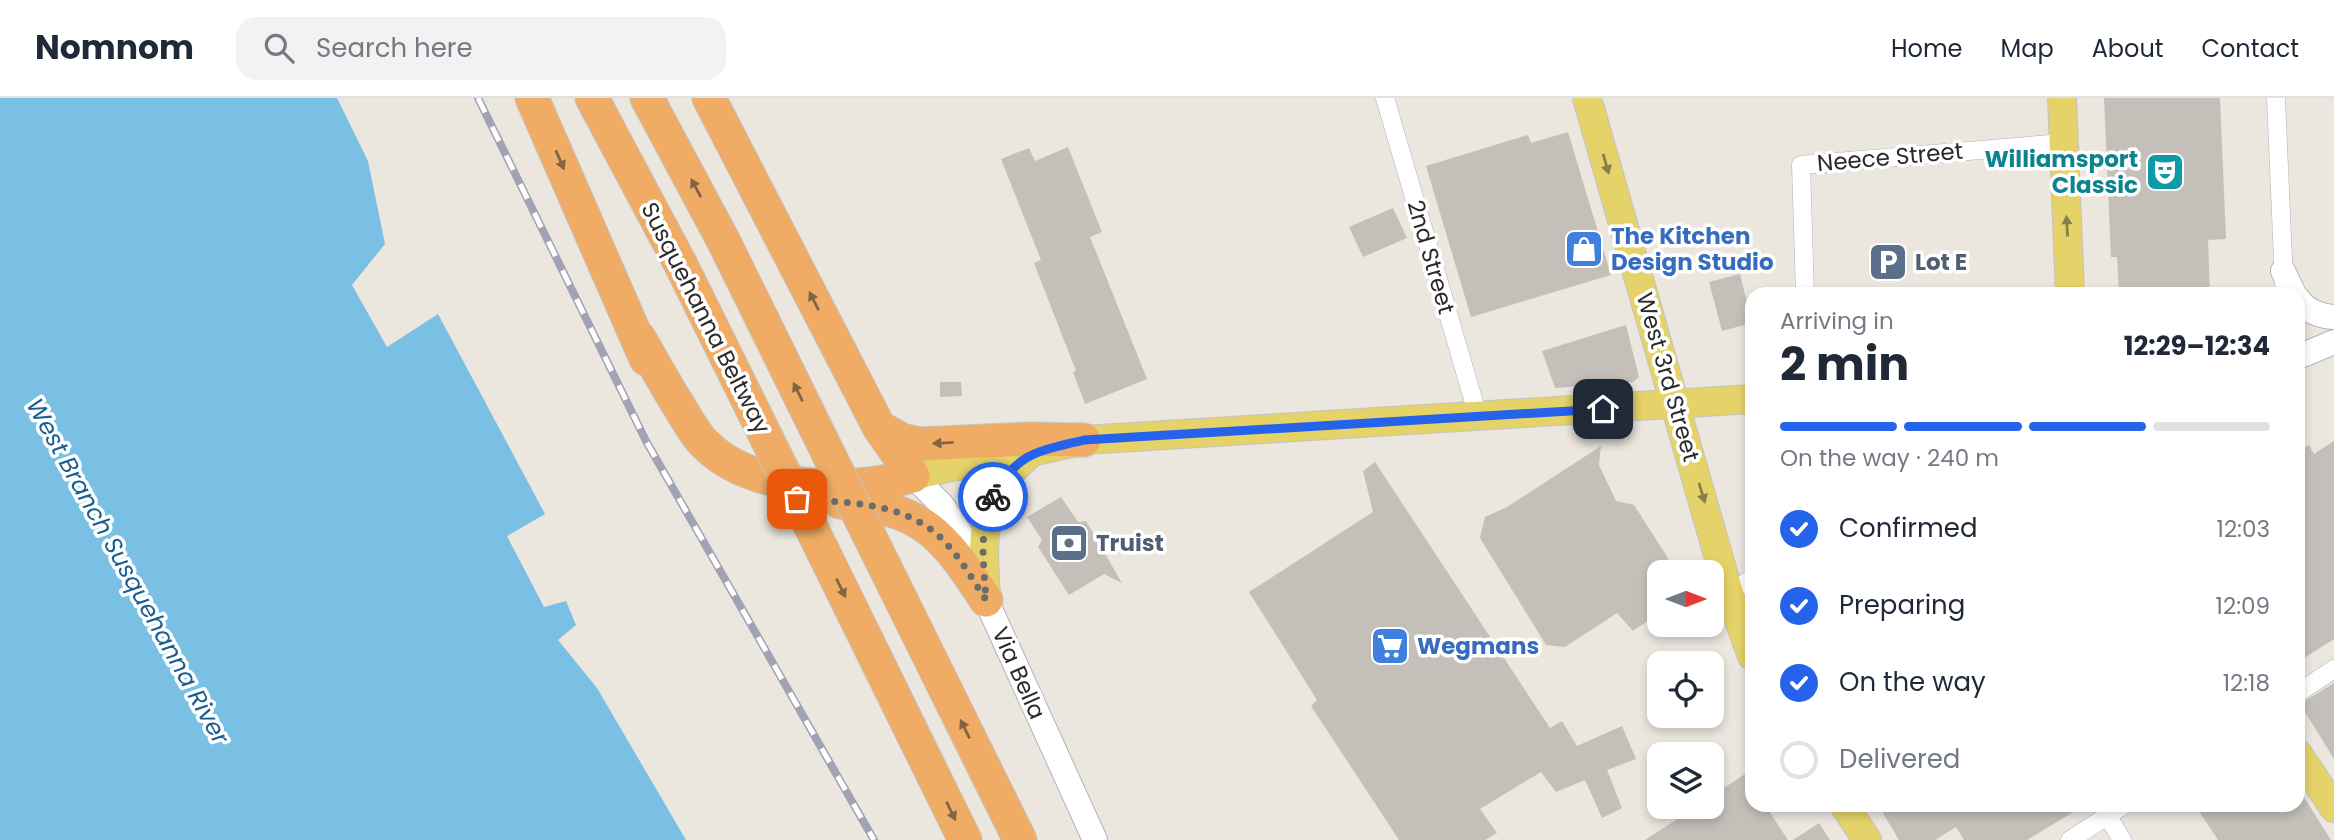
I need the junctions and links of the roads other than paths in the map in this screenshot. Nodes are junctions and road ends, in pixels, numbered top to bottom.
1 (532, 98) edge
2 (592, 98) edge
3 (647, 98) edge
4 (709, 98) edge
5 (1385, 98) edge
6 (1587, 98) edge
7 (2062, 98) edge
8 (2276, 98) edge
9 (2063, 143) junction
10 (2284, 283) edge
11 (1805, 287) edge
12 (2070, 287) edge
13 (2305, 306) edge
14 (2334, 317) edge
15 (639, 338) junction
16 (2334, 342) edge
17 (2305, 355) edge
18 (1745, 399) edge
19 (1675, 404) junction
20 (1478, 416) junction
21 (878, 427) junction
22 (1084, 440) junction
23 (1030, 454) junction
24 (913, 476) junction
25 (1740, 586) edge
26 (986, 600) junction
27 (1745, 615) edge
28 (2334, 669) edge
29 (2305, 688) edge
30 (2305, 764) edge
31 (2334, 808) edge
32 (1849, 812) edge
33 (2113, 812) edge
34 (2107, 816) junction
35 (965, 840) edge
36 (1020, 840) edge
37 (1095, 840) edge
38 (1867, 840) edge
39 (2070, 840) edge
40 (2123, 840) edge

1 -> 15 highway
2 -> 35 highway, Susquehanna Beltway, bridge
36 -> 3 highway, bridge
21 -> 4 highway
5 - 20 street, 2nd Street
6 -> 19 main road, West 3rd Street
7 - 9 main road
8 - 10 street
9 - 11 street, Neece Street
12 -> 9 main road
13 - 14 main road
15 - 24 highway
15 - 26 highway
16 - 17 main road
18 - 19 main road
19 - 20 main road
19 -> 25 main road, West 3rd Street
20 - 22 main road
22 -> 21 highway
21 - 24 highway
22 - 23 main road
23 - 24 main road
23 - 26 main road
24 - 26 main road, Via Bella
25 - 27 main road, West 3rd Street
26 - 37 main road, Via Bella
28 - 29 street
30 - 31 main road
32 - 38 main road
33 - 34 street
34 - 39 street
34 - 40 street

